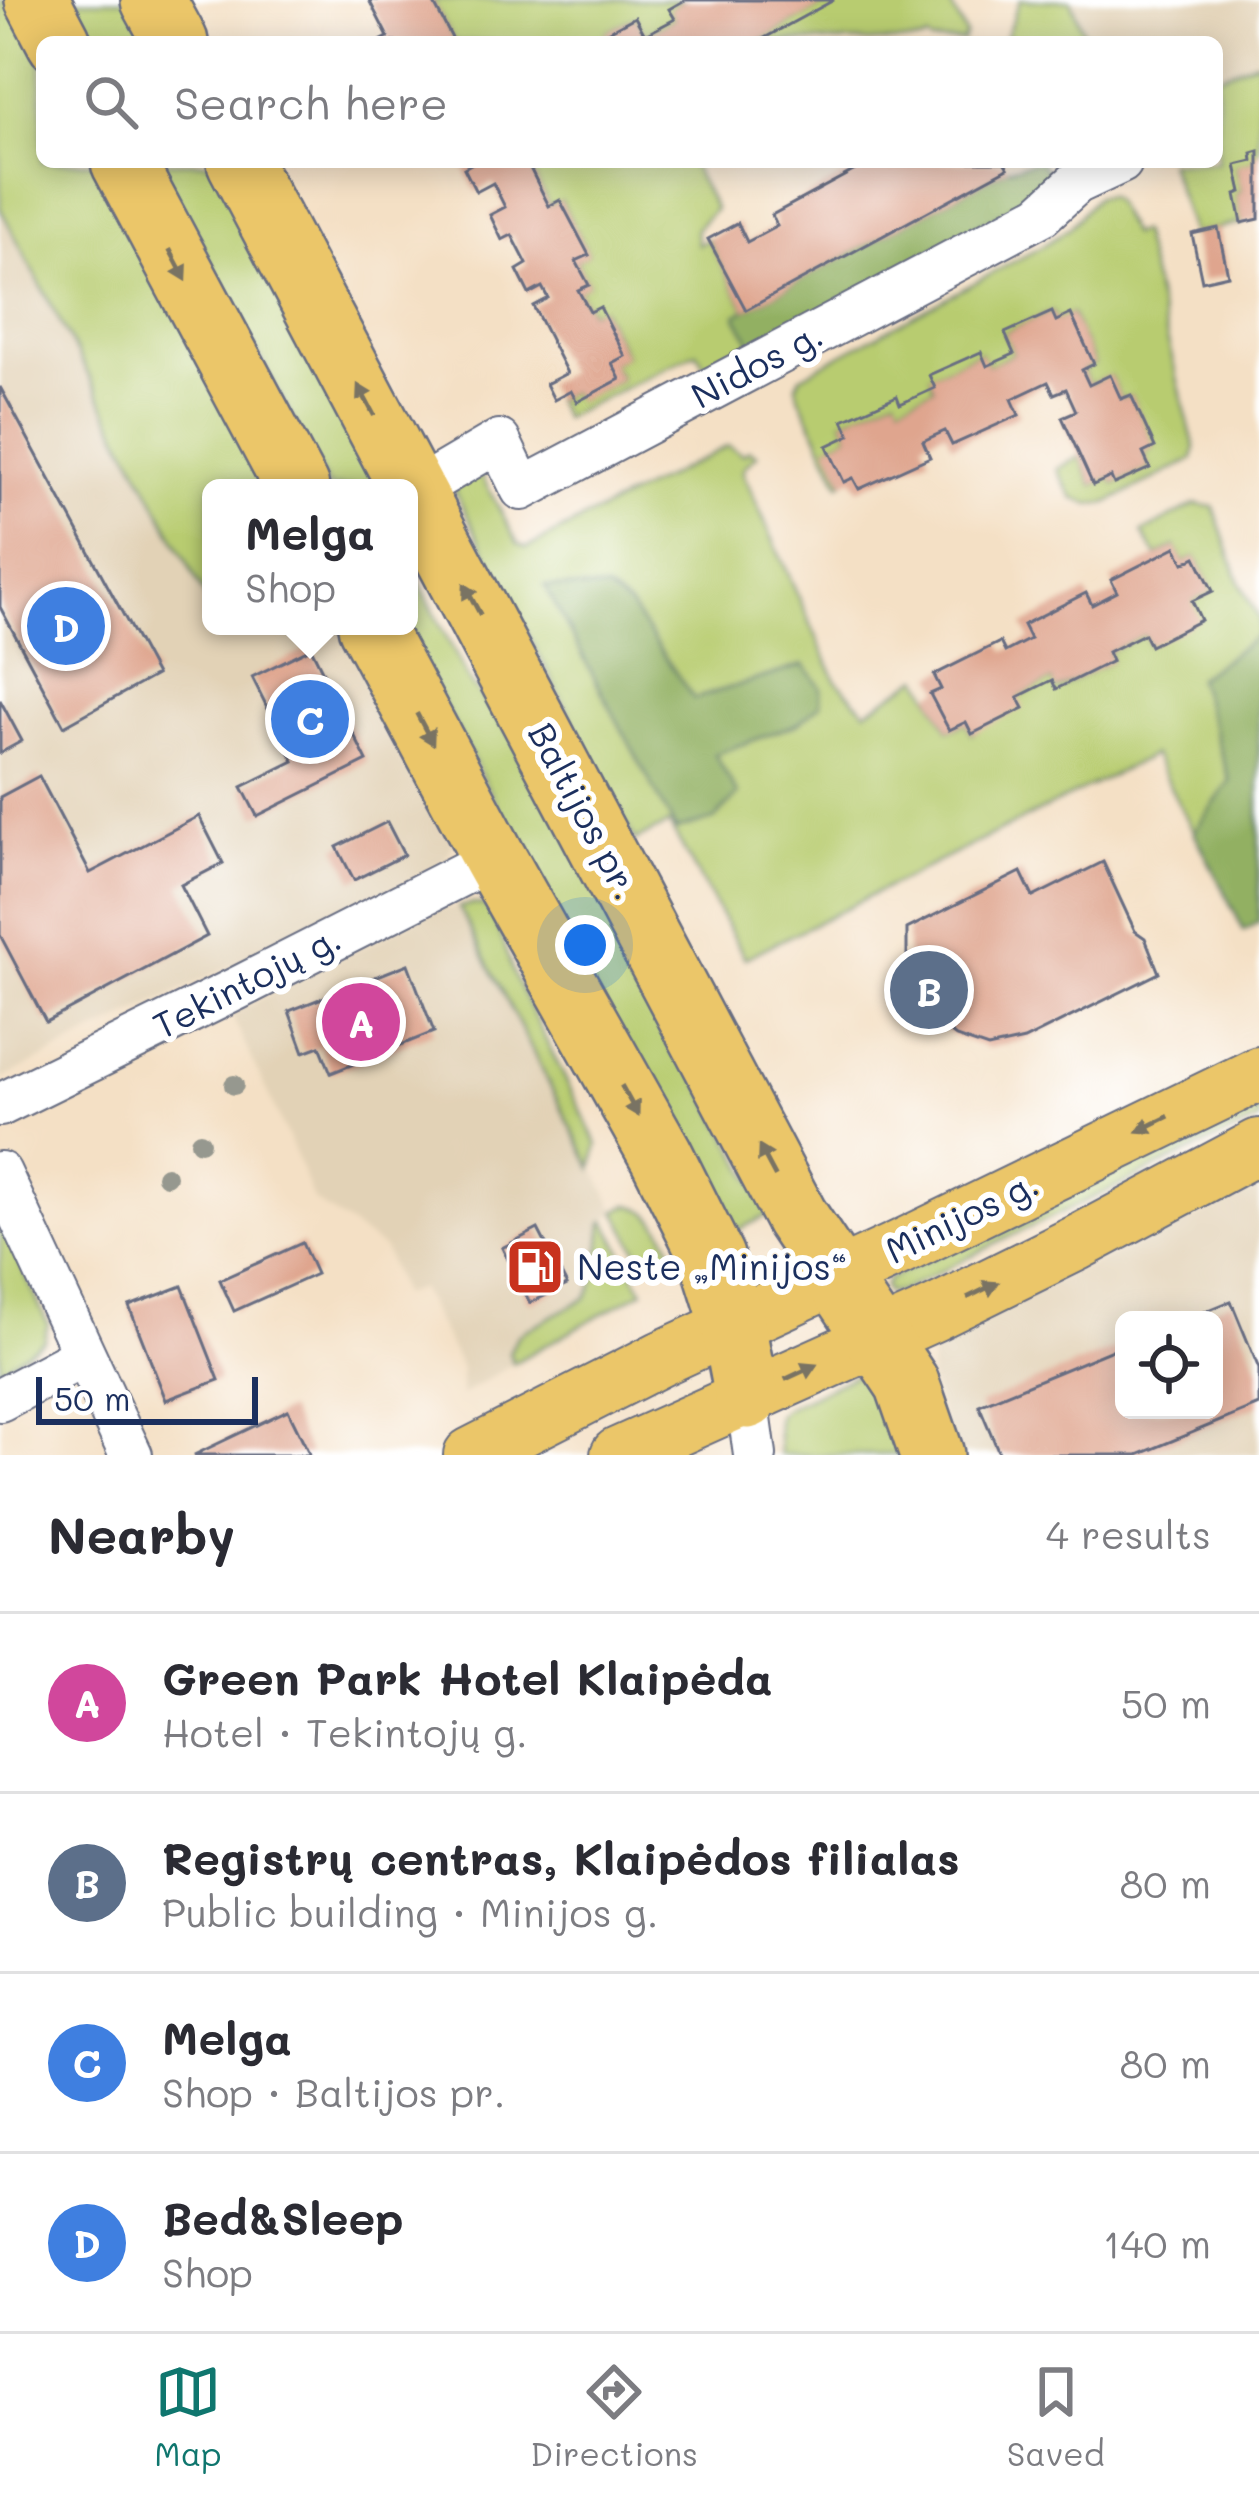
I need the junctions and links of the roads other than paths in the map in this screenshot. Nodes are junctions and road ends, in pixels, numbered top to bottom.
1 (37, 0) edge
2 (153, 0) edge
3 (56, 36) edge
4 (173, 36) edge
5 (126, 168) edge
6 (242, 168) edge
7 (1108, 168) edge
8 (291, 479) edge
9 (402, 479) edge
10 (421, 515) edge
11 (375, 635) edge
12 (494, 858) junction
13 (1259, 1074) edge
14 (0, 1105) edge
15 (1259, 1146) edge
16 (0, 1173) edge
17 (836, 1276) junction
18 (733, 1324) junction
19 (876, 1338) junction
20 (83, 1356) junction
21 (0, 1400) edge
22 (751, 1426) edge
23 (131, 1455) edge
24 (471, 1455) edge
25 (618, 1455) edge
26 (932, 1455) edge

1 - 3 highway
2 - 4 highway
5 -> 8 highway
9 -> 6 highway, Baltijos pr.
7 - 10 street, Nidos g.
17 -> 10 highway, Baltijos pr.
11 -> 12 highway
12 - 14 street, Tekintojų g.
12 -> 18 highway
13 -> 17 main road, Minijos g.
19 -> 15 main road, Minijos g.
16 - 20 street
17 - 18 main road, Minijos g.
17 - 19 highway, Baltijos pr.
18 - 22 highway
18 - 24 main road, Minijos g.
22 -> 19 main road, Minijos g.
19 - 26 highway, Baltijos pr.
20 - 21 street
20 - 23 street
22 - 25 main road, Minijos g.

